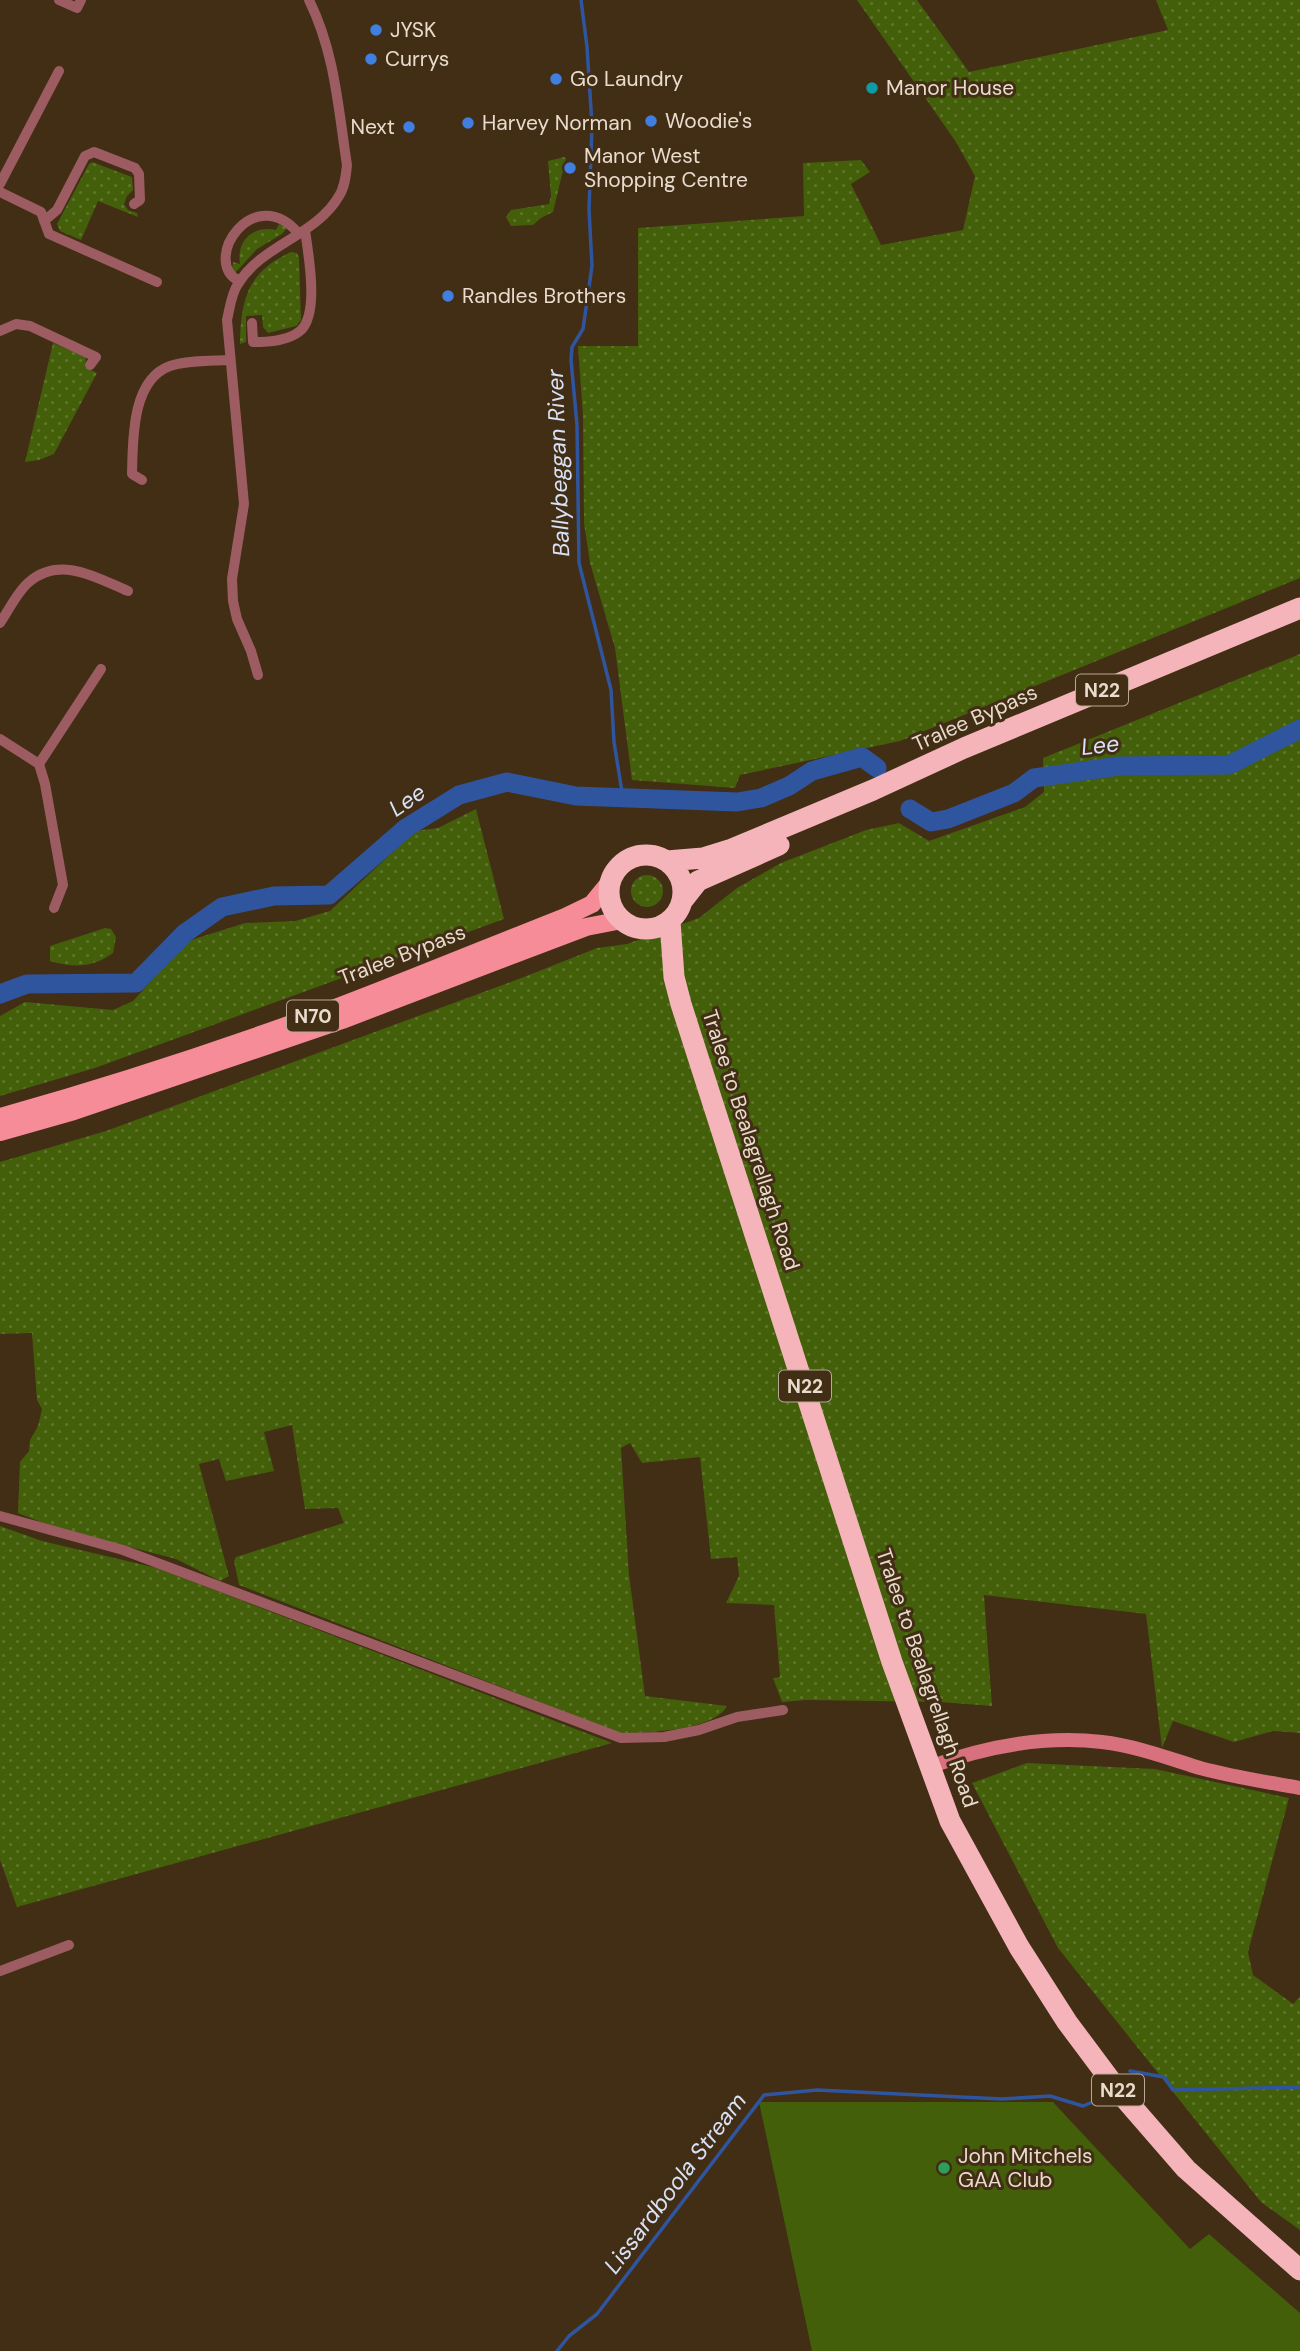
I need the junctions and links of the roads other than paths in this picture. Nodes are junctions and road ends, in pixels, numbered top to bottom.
1 (59, 0) edge
2 (80, 0) edge
3 (309, 0) edge
4 (59, 71) dead end
5 (0, 184) edge
6 (0, 192) edge
7 (134, 204) dead end
8 (44, 221) junction
9 (302, 232) junction
10 (239, 281) junction
11 (158, 282) dead end
12 (252, 323) dead end
13 (0, 330) edge
14 (230, 360) junction
15 (90, 365) dead end
16 (142, 480) dead end
17 (128, 591) dead end
18 (1300, 608) edge
19 (1300, 622) edge
20 (0, 623) edge
21 (101, 669) dead end
22 (258, 675) dead end
23 (0, 739) edge
24 (39, 764) junction
25 (909, 781) junction
26 (877, 795) junction
27 (667, 861) junction
28 (610, 882) junction
29 (683, 900) junction
30 (54, 908) dead end
31 (622, 920) junction
32 (670, 921) junction
33 (644, 929) junction
34 (681, 1004) junction
35 (0, 1117) edge
36 (0, 1132) edge
37 (0, 1516) edge
38 (783, 1710) dead end
39 (929, 1767) junction
40 (1300, 1788) edge
41 (69, 1945) dead end
42 (0, 1970) edge
43 (1300, 2270) edge

1 - 2 street
3 - 9 street
4 - 5 street
6 - 8 street
7 - 8 street
8 - 11 street
9 - 10 street
9 - 10 street
9 - 12 street
10 - 14 street
13 - 15 street
14 - 16 street
14 - 22 street
17 - 20 street
18 - 25 highway, Tralee Bypass / N22
19 - 25 highway, Tralee Bypass / N22
21 - 24 street
23 - 24 street
24 - 30 street
25 - 26 highway, Tralee Bypass / N22
26 - 27 highway, Tralee Bypass / N22
26 - 29 highway, Tralee Bypass / N22
27 - 28 highway, N22
27 - 29 highway
28 - 31 highway
28 - 35 main road, Tralee Bypass / N70
29 - 32 highway, N22
31 - 33 highway
31 - 36 main road, Tralee Bypass / N70
32 - 33 highway
32 - 34 highway, Tralee to Bealagrellagh Road / N22
33 - 34 highway, Tralee to Bealagrellagh Road / N22
34 - 39 highway, Tralee to Bealagrellagh Road / N22
37 - 38 street
39 - 40 street
39 - 43 highway, Tralee to Bealagrellagh Road / N22
41 - 42 street

